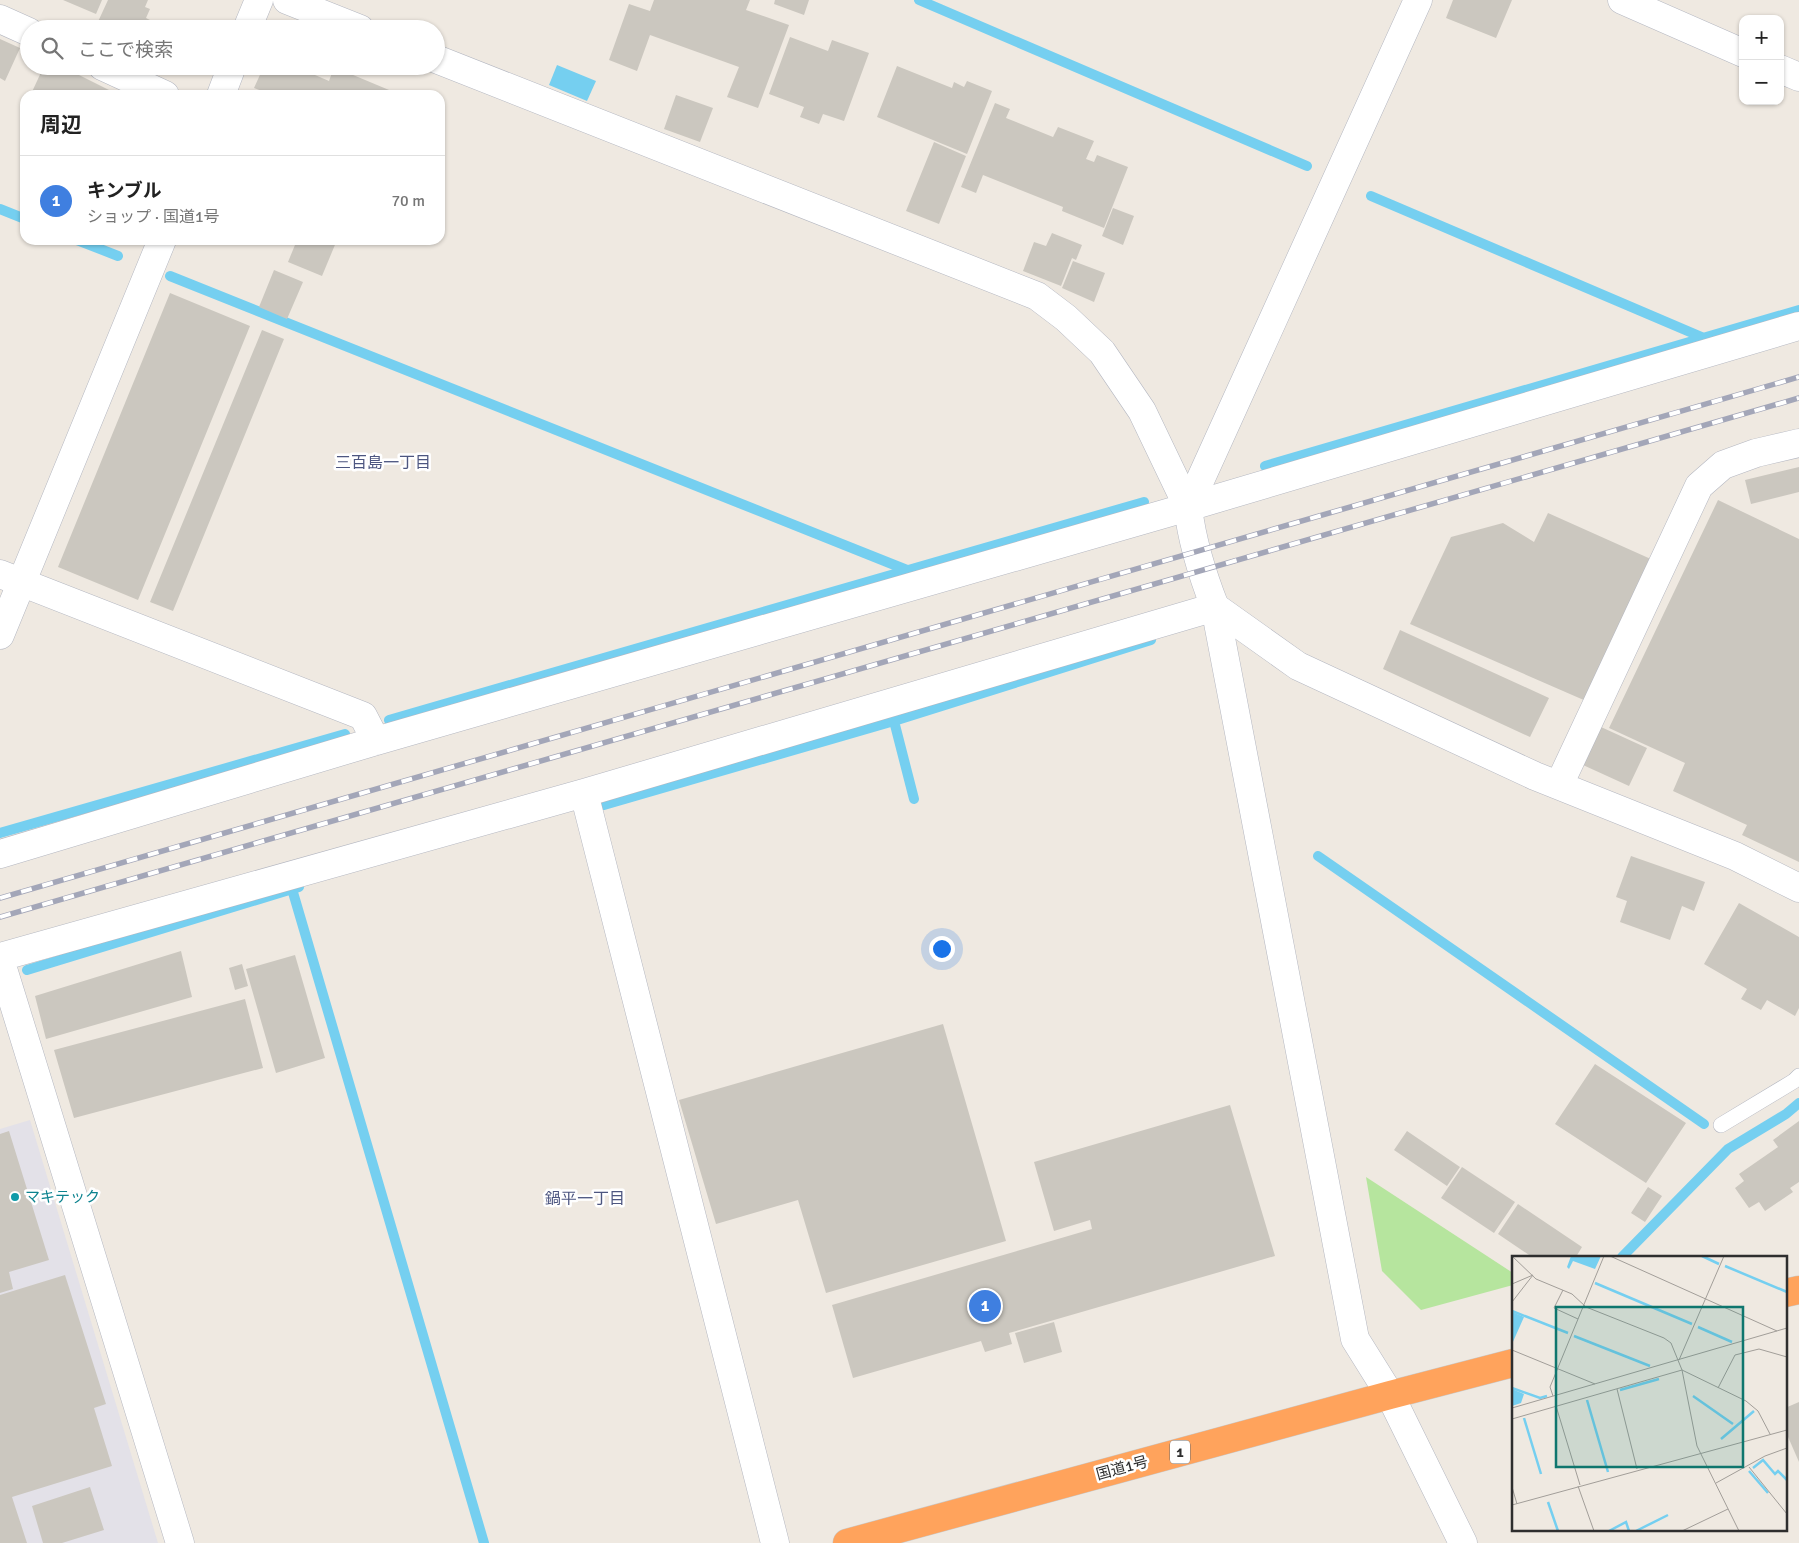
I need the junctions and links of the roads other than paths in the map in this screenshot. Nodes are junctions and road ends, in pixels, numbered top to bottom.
1 (259, 0) edge
2 (287, 0) edge
3 (1418, 0) edge
4 (1622, 0) edge
5 (0, 19) edge
6 (251, 20) edge
7 (337, 20) edge
8 (20, 28) edge
9 (1739, 51) edge
10 (445, 63) edge
11 (1784, 71) edge
12 (122, 75) edge
13 (228, 75) edge
14 (1799, 77) edge
15 (154, 90) edge
16 (222, 90) edge
17 (160, 245) edge
18 (1799, 326) edge
19 (1799, 443) edge
20 (1188, 507) junction
21 (11, 578) edge
22 (1215, 607) junction
23 (0, 635) edge
24 (376, 741) junction
25 (1559, 785) junction
26 (584, 793) junction
27 (0, 854) edge
28 (1799, 888) edge
29 (0, 958) edge
30 (1799, 1076) edge
31 (1722, 1125) dead end
32 (1799, 1290) edge
33 (1786, 1293) edge
34 (1512, 1363) edge
35 (1390, 1394) junction
36 (180, 1543) edge
37 (775, 1543) edge
38 (847, 1543) edge
39 (1463, 1543) edge

1 - 6 street
2 - 7 street
3 - 20 street
4 - 9 street
5 - 8 street
10 - 20 street
11 - 14 street
12 - 15 street
13 - 16 street
17 - 21 street
18 - 20 street
19 - 25 street
20 - 22 street
20 - 24 street
21 - 23 street
21 - 24 street
22 - 25 street
22 - 26 street
22 - 35 street
24 - 27 street
25 - 28 street
26 - 29 street
26 - 37 street
29 - 36 street
30 - 31 lane
32 - 33 highway
34 - 35 highway, 国道1号 / 1
35 - 38 highway, 国道1号 / 1
35 - 39 street

